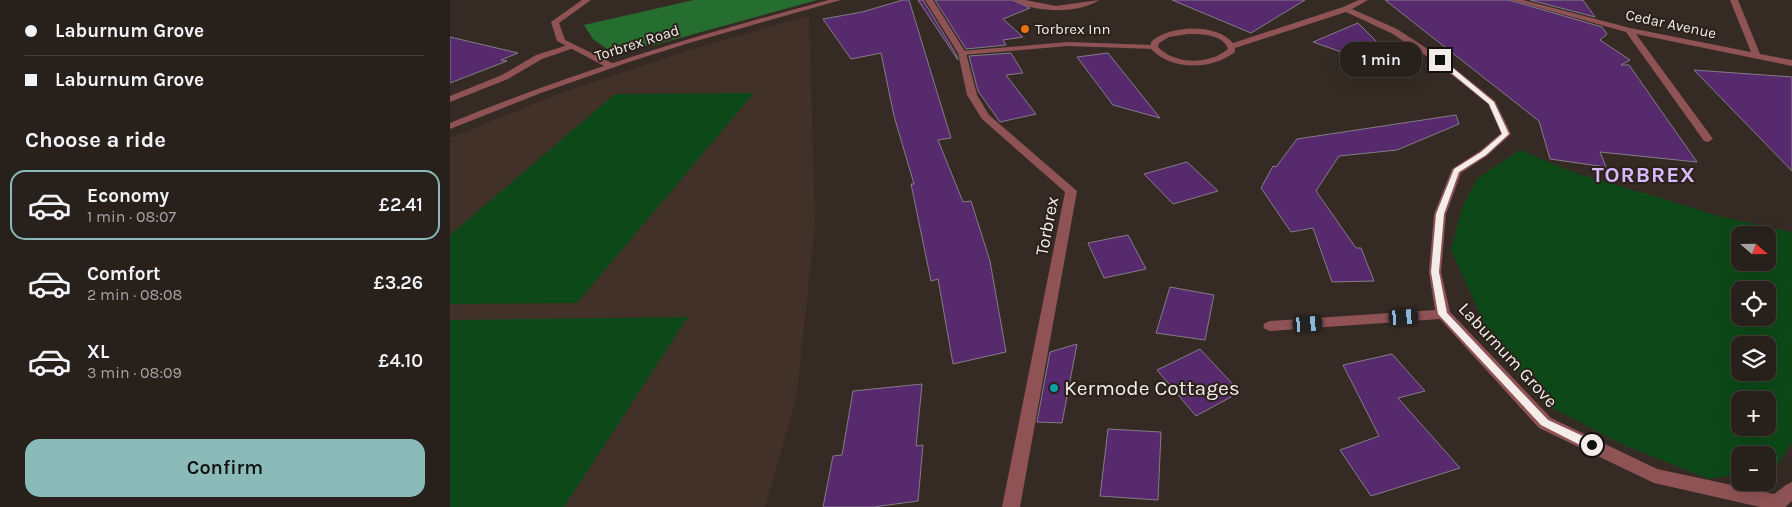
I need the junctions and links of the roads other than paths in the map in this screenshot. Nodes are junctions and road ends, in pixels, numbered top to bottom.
1 (587, 0) edge
2 (837, 0) edge
3 (929, 0) edge
4 (1018, 0) edge
5 (1095, 0) edge
6 (1364, 0) edge
7 (1515, 0) edge
8 (1734, 0) edge
9 (1346, 9) junction
10 (1629, 30) junction
11 (571, 46) junction
12 (1232, 46) junction
13 (1154, 47) junction
14 (962, 53) junction
15 (1756, 56) junction
16 (1792, 63) edge
17 (611, 66) junction
18 (450, 99) edge
19 (450, 126) edge
20 (1708, 139) dead end
21 (1443, 314) junction
22 (1270, 326) dead end
23 (1792, 490) edge
24 (1011, 507) edge

1 - 11 street
2 - 17 street, Torbrex Road
3 - 14 street, Torbrex
4 - 5 street
6 - 9 street
7 - 10 street, Cedar Avenue
8 - 15 street
9 - 12 street
9 - 21 street, Laburnum Grove
10 - 15 street, Cedar Avenue
10 - 20 street
11 - 17 street
11 - 18 street
12 - 13 street
12 - 13 street
13 - 14 street
14 - 24 street, Torbrex
15 - 16 street, Cedar Avenue
17 - 19 street, Torbrex Road
21 - 22 street
21 - 23 street, Laburnum Grove

